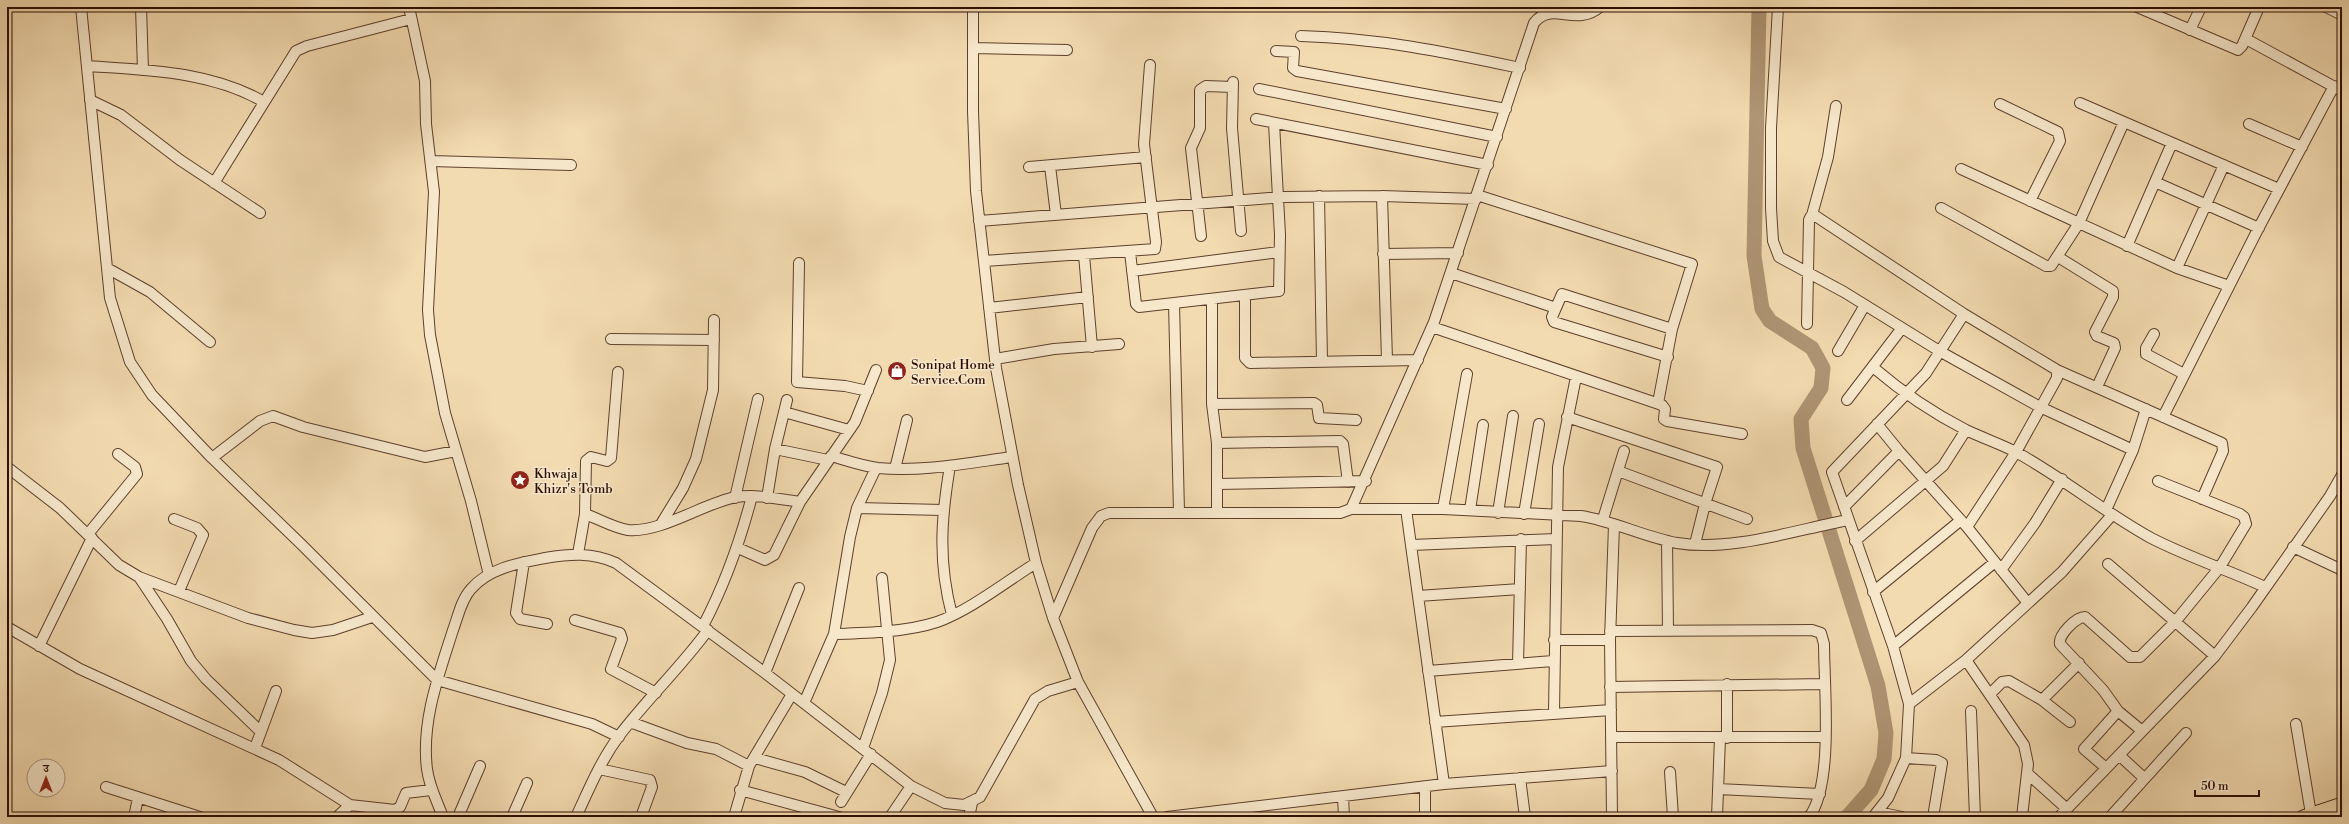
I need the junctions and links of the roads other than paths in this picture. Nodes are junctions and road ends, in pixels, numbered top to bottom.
1 (81, 7) edge
2 (141, 7) edge
3 (409, 7) edge
4 (973, 7) edge
5 (1600, 7) edge
6 (1778, 7) edge
7 (2137, 7) edge
8 (2201, 7) edge
9 (2259, 7) edge
10 (2326, 7) edge
11 (2342, 15) edge
12 (412, 19) junction
13 (2190, 30) junction
14 (1301, 36) dead end
15 (2246, 38) junction
16 (973, 48) junction
17 (1067, 50) dead end
18 (1276, 51) dead end
19 (1150, 65) dead end
20 (87, 66) junction
21 (1520, 68) junction
22 (143, 70) junction
23 (2338, 88) edge
24 (1259, 89) dead end
25 (90, 100) junction
26 (264, 102) junction
27 (2080, 103) dead end
28 (2000, 104) dead end
29 (1836, 106) dead end
30 (1506, 109) junction
31 (1256, 119) dead end
32 (2124, 122) junction
33 (1274, 123) junction
34 (2249, 124) dead end
35 (1497, 137) junction
36 (2172, 143) junction
37 (2302, 146) junction
38 (1146, 157) junction
39 (430, 161) junction
40 (571, 165) dead end
41 (1488, 165) junction
42 (2224, 165) junction
43 (1050, 166) junction
44 (1029, 167) dead end
45 (1961, 169) dead end
46 (2155, 182) junction
47 (214, 183) junction
48 (2279, 189) junction
49 (1319, 196) junction
50 (1382, 196) junction
51 (1277, 197) junction
52 (1477, 197) junction
53 (1238, 200) junction
54 (2030, 201) junction
55 (1196, 204) junction
56 (2206, 204) junction
57 (1152, 208) junction
58 (1941, 208) dead end
59 (260, 213) dead end
60 (1056, 215) junction
61 (1812, 215) junction
62 (979, 222) junction
63 (2079, 224) junction
64 (2259, 228) junction
65 (1241, 231) dead end
66 (1201, 236) dead end
67 (2127, 246) junction
68 (1130, 252) junction
69 (1279, 252) junction
70 (1458, 253) junction
71 (1084, 254) junction
72 (1383, 254) junction
73 (2058, 257) junction
74 (984, 261) junction
75 (799, 263) dead end
76 (107, 268) junction
77 (2177, 268) junction
78 (1132, 271) junction
79 (1808, 272) junction
80 (1451, 273) junction
81 (2229, 286) junction
82 (1245, 296) junction
83 (1088, 297) junction
84 (1212, 299) junction
85 (1174, 303) junction
86 (1865, 305) junction
87 (989, 308) junction
88 (1556, 308) junction
89 (1964, 314) junction
90 (714, 320) dead end
91 (1807, 324) dead end
92 (1432, 328) junction
93 (1902, 328) junction
94 (1672, 330) junction
95 (2154, 334) dead end
96 (611, 339) dead end
97 (714, 340) junction
98 (210, 342) dead end
99 (1119, 344) dead end
100 (1092, 347) junction
101 (1838, 351) dead end
102 (1941, 352) junction
103 (1668, 357) junction
104 (995, 359) junction
105 (1387, 360) junction
106 (1418, 360) junction
107 (1322, 361) junction
108 (1874, 368) junction
109 (876, 370) dead end
110 (2057, 370) junction
111 (618, 372) dead end
112 (1467, 374) dead end
113 (2184, 374) junction
114 (1576, 377) junction
115 (2097, 387) junction
116 (868, 391) junction
117 (1906, 394) junction
118 (758, 399) dead end
119 (787, 400) dead end
120 (1847, 400) dead end
121 (1658, 403) junction
122 (1212, 404) junction
123 (2040, 407) junction
124 (2146, 409) junction
125 (784, 412) junction
126 (1512, 416) dead end
127 (1567, 417) junction
128 (2163, 417) junction
129 (907, 420) dead end
130 (1356, 420) dead end
131 (1539, 424) dead end
132 (1877, 424) junction
133 (1483, 425) dead end
134 (849, 430) junction
135 (1966, 430) junction
136 (1742, 434) dead end
137 (1217, 443) junction
138 (775, 449) junction
139 (2133, 450) junction
140 (456, 451) junction
141 (1624, 451) dead end
142 (1899, 451) junction
143 (2016, 452) junction
144 (118, 454) dead end
145 (1012, 457) junction
146 (212, 458) junction
147 (829, 458) junction
148 (950, 466) junction
149 (7, 467) edge
150 (876, 468) junction
151 (895, 469) junction
152 (1618, 471) junction
153 (2342, 475) edge
154 (2062, 479) junction
155 (1366, 481) junction
156 (1926, 481) junction
157 (2158, 481) dead end
158 (1348, 482) junction
159 (1217, 484) junction
160 (752, 496) junction
161 (735, 498) junction
162 (767, 498) junction
163 (2202, 499) junction
164 (800, 502) junction
165 (1705, 504) junction
166 (1844, 507) junction
167 (857, 508) junction
168 (1351, 509) junction
169 (1406, 509) junction
170 (1443, 509) junction
171 (943, 510) junction
172 (1470, 510) junction
173 (1179, 512) junction
174 (1217, 512) junction
175 (2109, 512) junction
176 (1498, 513) junction
177 (585, 514) junction
178 (1524, 514) junction
179 (1556, 514) junction
180 (174, 519) dead end
181 (1603, 519) junction
182 (1748, 519) dead end
183 (1848, 520) junction
184 (1964, 523) junction
185 (661, 524) junction
186 (1614, 525) junction
187 (90, 536) junction
188 (1521, 539) junction
189 (1556, 539) junction
190 (1667, 541) junction
191 (1855, 541) junction
192 (1695, 544) junction
193 (1412, 545) junction
194 (2293, 547) junction
195 (738, 548) junction
196 (578, 554) junction
197 (524, 562) junction
198 (1036, 563) junction
199 (2108, 564) dead end
200 (1998, 566) junction
201 (2220, 567) junction
202 (2341, 568) edge
203 (489, 575) junction
204 (139, 577) junction
205 (882, 578) dead end
206 (2265, 586) junction
207 (799, 588) dead end
208 (1520, 589) junction
209 (179, 591) junction
210 (1873, 592) junction
211 (1418, 596) junction
212 (2027, 602) junction
213 (952, 615) junction
214 (372, 617) junction
215 (1053, 618) junction
216 (575, 620) dead end
217 (2175, 622) junction
218 (547, 624) dead end
219 (7, 627) edge
220 (706, 628) junction
221 (1668, 630) junction
222 (888, 631) junction
223 (834, 634) junction
224 (1610, 635) junction
225 (1554, 640) junction
226 (39, 646) junction
227 (1893, 646) junction
228 (2215, 656) junction
229 (1966, 660) junction
230 (1553, 661) junction
231 (2079, 663) junction
232 (1518, 664) junction
233 (1428, 671) junction
234 (765, 673) junction
235 (436, 680) junction
236 (1078, 682) junction
237 (1727, 684) junction
238 (1824, 684) junction
239 (1610, 687) junction
240 (276, 691) dead end
241 (656, 693) junction
242 (792, 694) junction
243 (1990, 694) junction
244 (2042, 700) junction
245 (804, 703) junction
246 (1909, 704) junction
247 (1611, 710) junction
248 (1971, 710) dead end
249 (2118, 711) junction
250 (1554, 712) junction
251 (630, 722) junction
252 (1435, 722) junction
253 (2070, 722) dead end
254 (2296, 724) dead end
255 (2141, 730) junction
256 (261, 732) junction
257 (2186, 733) dead end
258 (618, 737) junction
259 (1612, 737) junction
260 (1825, 737) junction
261 (1723, 738) junction
262 (255, 748) junction
263 (867, 751) junction
264 (2119, 755) junction
265 (1906, 758) junction
266 (752, 762) junction
267 (480, 766) dead end
268 (2106, 768) junction
269 (599, 769) junction
270 (1612, 771) junction
271 (1670, 772) dead end
272 (2027, 773) junction
273 (1520, 778) junction
274 (2144, 778) junction
275 (527, 783) dead end
276 (1444, 784) junction
277 (911, 786) junction
278 (106, 787) dead end
279 (1425, 787) junction
280 (1718, 789) junction
281 (431, 790) junction
282 (740, 790) junction
283 (846, 792) junction
284 (1820, 794) junction
285 (1343, 797) junction
286 (138, 798) junction
287 (841, 802) dead end
288 (972, 803) junction
289 (2342, 804) edge
290 (350, 805) junction
291 (800, 807) junction
292 (2066, 808) junction
293 (399, 813) edge
294 (1875, 814) edge
295 (2307, 816) edge
296 (134, 817) edge
297 (200, 817) edge
298 (337, 817) edge
299 (443, 817) edge
300 (458, 817) edge
301 (512, 817) edge
302 (576, 817) edge
303 (641, 817) edge
304 (734, 817) edge
305 (796, 817) edge
306 (839, 817) edge
307 (890, 817) edge
308 (969, 817) edge
309 (1153, 817) edge
310 (1167, 817) edge
311 (1344, 817) edge
312 (1425, 817) edge
313 (1525, 817) edge
314 (1612, 817) edge
315 (1673, 817) edge
316 (1716, 817) edge
317 (1809, 817) edge
318 (1902, 817) edge
319 (1933, 817) edge
320 (1975, 817) edge
321 (2022, 817) edge
322 (2059, 817) edge
323 (2110, 817) edge

1 - 20 street
2 - 22 street
3 - 12 street
4 - 16 street
5 - 21 street
6 - 79 street
7 - 13 street
8 - 13 street
9 - 15 street
10 - 11 street
12 - 26 street
12 - 39 street
13 - 15 street
14 - 21 street
15 - 23 street
16 - 17 street
16 - 62 street
18 - 30 street
19 - 38 street
20 - 22 street
20 - 25 street
21 - 30 street
22 - 26 street
23 - 37 street
24 - 35 street
25 - 47 street
25 - 76 street
26 - 47 street
27 - 32 street
28 - 54 street
29 - 61 street
30 - 35 street
31 - 33 street
32 - 36 street
32 - 63 street
33 - 41 street
33 - 51 street
34 - 37 street
35 - 41 street
36 - 42 street
36 - 46 street
37 - 48 street
38 - 43 street
38 - 57 street
39 - 40 street
39 - 140 street
41 - 52 street
42 - 48 street
42 - 56 street
43 - 44 street
43 - 60 street
45 - 54 street
46 - 56 street
46 - 67 street
47 - 59 street
48 - 64 street
49 - 50 street
49 - 51 street
49 - 107 street
50 - 52 street
50 - 72 street
51 - 53 street
51 - 69 street
52 - 70 street
52 - 94 street
53 - 55 street
53 - 55 street
53 - 65 street
54 - 63 street
55 - 57 street
55 - 66 street
56 - 64 street
56 - 77 street
57 - 60 street
57 - 68 street
58 - 73 street
60 - 62 street
61 - 79 street
61 - 89 street
62 - 74 street
63 - 67 street
63 - 73 street
64 - 81 street
67 - 77 street
68 - 71 street
68 - 78 street
69 - 78 street
69 - 82 street
70 - 72 street
70 - 80 street
71 - 74 street
71 - 83 street
72 - 105 street
73 - 115 street
74 - 87 street
75 - 116 street
76 - 98 street
76 - 146 street
77 - 81 street
78 - 85 street
79 - 86 street
79 - 91 street
80 - 88 street
80 - 92 street
81 - 113 street
82 - 84 street
82 - 107 street
83 - 87 street
83 - 100 street
84 - 85 street
84 - 122 street
85 - 173 street
86 - 93 street
86 - 101 street
87 - 104 street
88 - 94 street
88 - 103 street
89 - 102 street
89 - 110 street
90 - 97 street
92 - 106 street
92 - 114 street
93 - 102 street
93 - 108 street
94 - 103 street
95 - 113 street
96 - 97 street
97 - 185 street
99 - 100 street
100 - 104 street
102 - 117 street
102 - 123 street
103 - 121 street
104 - 145 street
105 - 106 street
105 - 107 street
106 - 155 street
108 - 117 street
108 - 120 street
109 - 116 street
110 - 115 street
110 - 123 street
111 - 177 street
112 - 170 street
113 - 128 street
114 - 121 street
114 - 127 street
115 - 124 street
116 - 134 street
117 - 132 street
117 - 135 street
118 - 161 street
119 - 125 street
121 - 136 street
122 - 130 street
122 - 137 street
123 - 139 street
123 - 143 street
124 - 128 street
124 - 139 street
125 - 134 street
125 - 138 street
126 - 176 street
127 - 165 street
127 - 179 street
128 - 163 street
129 - 151 street
131 - 178 street
132 - 142 street
132 - 166 street
133 - 172 street
134 - 147 street
135 - 143 street
135 - 156 street
137 - 158 street
137 - 159 street
138 - 147 street
138 - 162 street
139 - 175 street
140 - 146 street
140 - 203 street
141 - 152 street
142 - 156 street
142 - 166 street
143 - 154 street
143 - 184 street
144 - 187 street
145 - 148 street
145 - 198 street
146 - 214 street
147 - 150 street
147 - 164 street
148 - 151 street
148 - 171 street
149 - 187 street
150 - 151 street
150 - 167 street
152 - 165 street
152 - 181 street
153 - 194 street
154 - 175 street
154 - 200 street
155 - 158 street
155 - 168 street
156 - 184 street
156 - 191 street
157 - 163 street
158 - 159 street
159 - 174 street
160 - 161 street
160 - 162 street
160 - 195 street
161 - 185 street
162 - 164 street
163 - 201 street
164 - 195 street
165 - 182 street
165 - 192 street
166 - 183 street
167 - 171 street
167 - 223 street
168 - 169 street
168 - 174 street
169 - 170 street
169 - 193 street
170 - 172 street
171 - 213 street
172 - 176 street
173 - 174 street
173 - 215 street
175 - 201 street
175 - 212 street
176 - 178 street
177 - 185 street
177 - 196 street
178 - 179 street
179 - 181 street
179 - 189 street
180 - 209 street
181 - 186 street
183 - 191 street
183 - 192 street
184 - 200 street
184 - 210 street
186 - 190 street
186 - 224 street
187 - 204 street
187 - 226 street
188 - 189 street
188 - 193 street
188 - 208 street
189 - 225 street
190 - 192 street
190 - 221 street
191 - 210 street
193 - 211 street
194 - 202 street
194 - 206 street
195 - 220 street
196 - 197 street
196 - 220 street
197 - 203 street
197 - 218 street
198 - 213 street
198 - 215 street
199 - 217 street
200 - 212 street
200 - 227 street
201 - 206 street
201 - 217 street
203 - 235 street
204 - 209 street
204 - 256 street
205 - 222 street
206 - 228 street
207 - 234 street
208 - 211 street
208 - 232 street
209 - 214 street
210 - 227 street
211 - 233 street
212 - 229 street
213 - 222 street
214 - 235 street
215 - 236 street
216 - 241 street
217 - 228 street
217 - 231 street
219 - 226 street
220 - 234 street
220 - 241 street
221 - 224 street
221 - 238 street
222 - 223 street
222 - 263 street
223 - 245 street
224 - 225 street
224 - 239 street
225 - 230 street
226 - 262 street
227 - 246 street
228 - 255 street
229 - 243 street
229 - 246 street
230 - 232 street
230 - 250 street
231 - 244 street
231 - 249 street
232 - 233 street
233 - 252 street
234 - 242 street
235 - 258 street
235 - 281 street
236 - 288 street
236 - 309 street
237 - 238 street
237 - 239 street
237 - 261 street
238 - 260 street
239 - 247 street
240 - 256 street
241 - 251 street
242 - 245 street
242 - 266 street
243 - 244 street
243 - 272 street
244 - 253 street
245 - 263 street
246 - 265 street
247 - 250 street
247 - 259 street
248 - 320 street
249 - 255 street
249 - 268 street
250 - 252 street
251 - 258 street
251 - 266 street
252 - 276 street
254 - 295 street
255 - 264 street
256 - 262 street
257 - 274 street
258 - 269 street
259 - 261 street
259 - 270 street
260 - 261 street
260 - 284 street
261 - 280 street
262 - 290 street
263 - 277 street
263 - 283 street
264 - 268 street
264 - 274 street
265 - 294 street
265 - 319 street
266 - 282 street
266 - 283 street
267 - 300 street
268 - 292 street
269 - 302 street
269 - 303 street
270 - 273 street
270 - 314 street
271 - 315 street
272 - 292 street
272 - 321 street
273 - 276 street
273 - 313 street
274 - 323 street
275 - 301 street
276 - 279 street
277 - 288 street
277 - 307 street
278 - 286 street
279 - 285 street
279 - 312 street
280 - 284 street
280 - 316 street
281 - 293 street
281 - 299 street
282 - 291 street
282 - 304 street
283 - 287 street
284 - 317 street
285 - 310 street
285 - 311 street
286 - 296 street
286 - 297 street
288 - 308 street
289 - 295 main road
290 - 293 street
290 - 298 street
291 - 305 street
291 - 306 street
292 - 322 street
294 - 318 street

